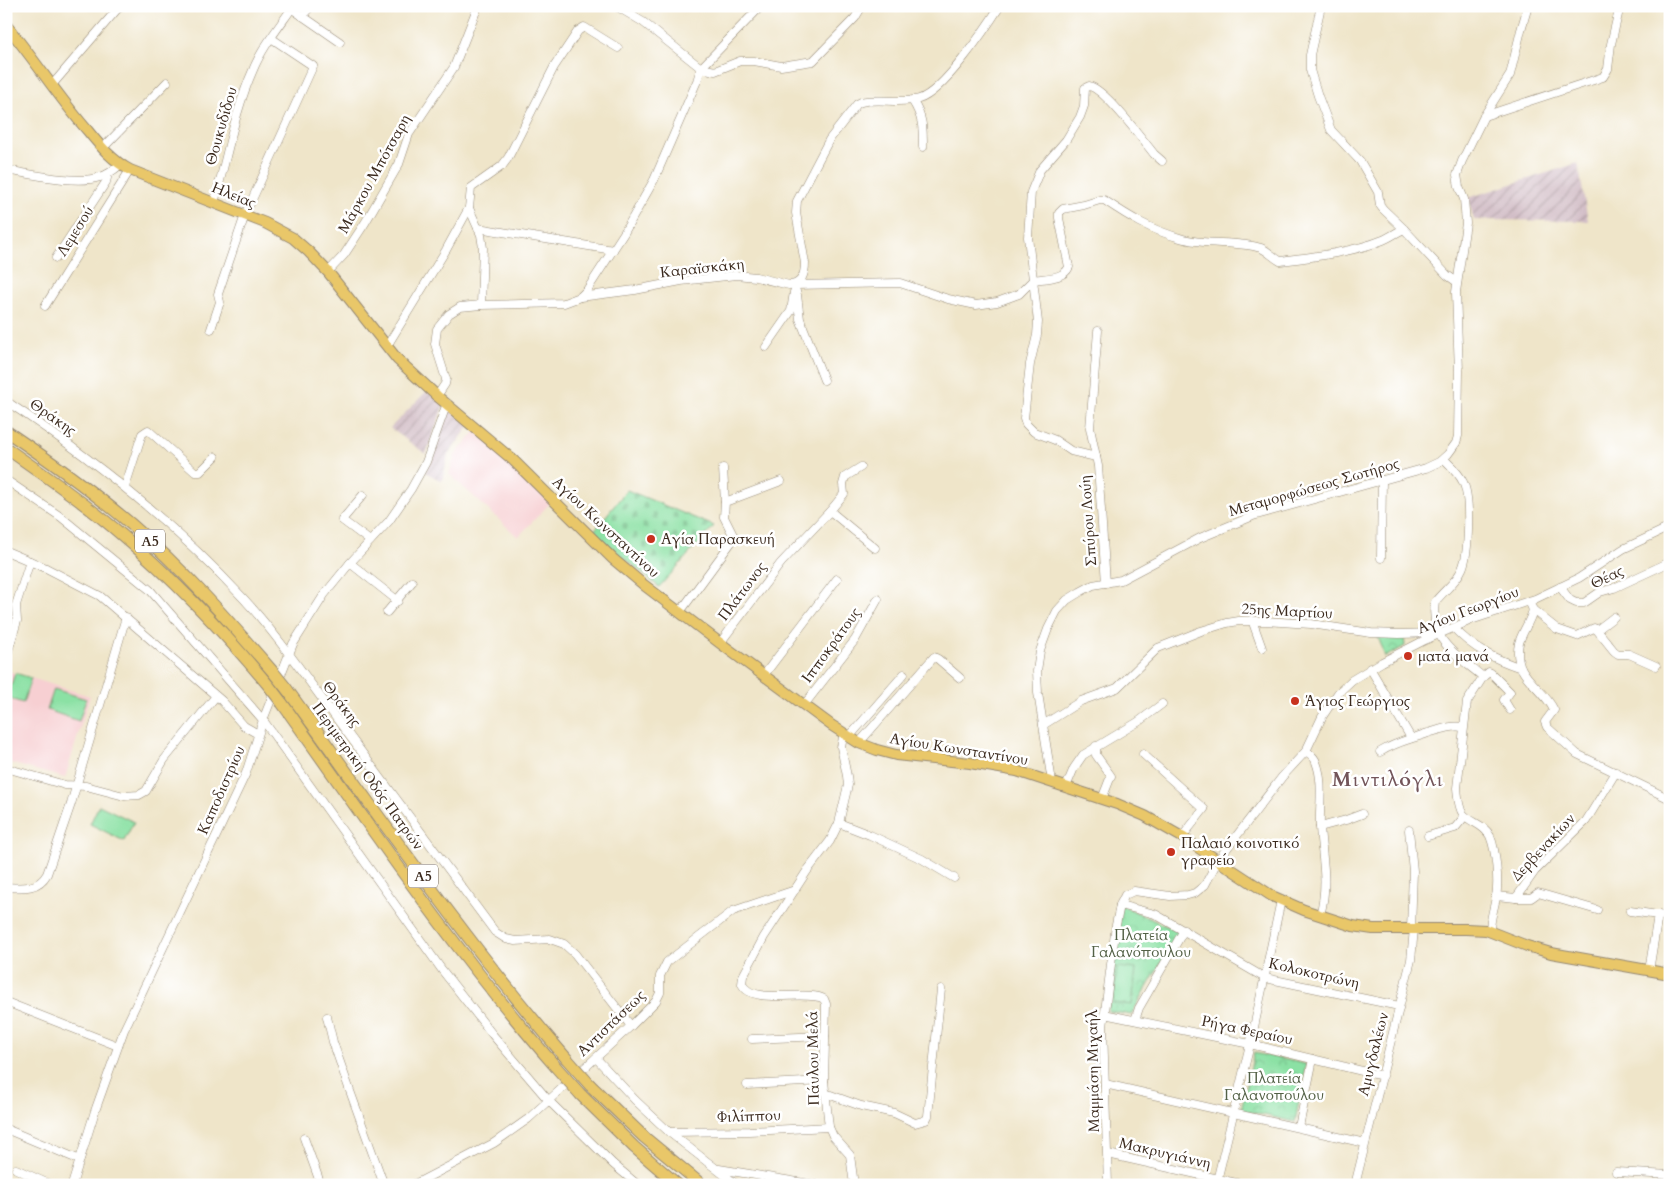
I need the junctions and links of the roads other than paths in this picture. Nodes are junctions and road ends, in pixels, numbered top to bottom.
1 (120, 6) edge
2 (311, 6) edge
3 (478, 6) edge
4 (616, 6) edge
5 (761, 6) edge
6 (862, 6) edge
7 (1000, 6) edge
8 (1320, 6) edge
9 (1528, 6) edge
10 (1620, 6) edge
11 (290, 7) edge
12 (302, 16) junction
13 (6, 25) edge
14 (272, 38) junction
15 (340, 42) dead end
16 (618, 48) dead end
17 (701, 68) junction
18 (167, 82) dead end
19 (52, 85) junction
20 (912, 100) junction
21 (1484, 116) junction
22 (923, 147) dead end
23 (103, 148) junction
24 (1162, 160) dead end
25 (125, 168) junction
26 (6, 170) edge
27 (108, 174) junction
28 (214, 203) junction
29 (469, 208) junction
30 (245, 215) junction
31 (478, 228) junction
32 (1404, 228) junction
33 (613, 250) junction
34 (56, 258) dead end
35 (328, 272) junction
36 (1033, 280) junction
37 (1457, 282) junction
38 (794, 285) junction
39 (580, 297) junction
40 (481, 305) junction
41 (44, 306) dead end
42 (211, 329) dead end
43 (1098, 331) dead end
44 (387, 346) junction
45 (766, 348) dead end
46 (824, 380) dead end
47 (437, 396) junction
48 (6, 401) edge
49 (447, 404) junction
50 (6, 431) edge
51 (6, 448) edge
52 (216, 457) dead end
53 (1096, 457) junction
54 (1444, 459) junction
55 (861, 467) dead end
56 (723, 468) dead end
57 (6, 480) edge
58 (1382, 480) junction
59 (781, 481) dead end
60 (125, 488) junction
61 (363, 495) dead end
62 (725, 502) junction
63 (830, 511) junction
64 (1670, 527) edge
65 (370, 542) junction
66 (875, 548) dead end
67 (6, 551) edge
68 (1381, 558) dead end
69 (30, 561) junction
70 (1670, 562) edge
71 (350, 563) junction
72 (837, 579) dead end
73 (412, 582) dead end
74 (1106, 583) junction
75 (1560, 587) junction
76 (878, 599) dead end
77 (398, 601) junction
78 (1529, 602) junction
79 (1532, 610) junction
80 (388, 612) dead end
81 (680, 612) junction
82 (126, 617) junction
83 (1614, 617) dead end
84 (1252, 620) junction
85 (1454, 628) junction
86 (1597, 630) junction
87 (1438, 635) junction
88 (720, 643) junction
89 (1262, 648) dead end
90 (289, 655) junction
91 (6, 658) edge
92 (1656, 666) dead end
93 (1370, 668) junction
94 (1521, 668) junction
95 (904, 674) dead end
96 (764, 675) junction
97 (1483, 677) junction
98 (960, 678) dead end
99 (216, 696) junction
100 (1162, 704) dead end
101 (804, 705) junction
102 (1510, 710) dead end
103 (263, 720) junction
104 (1043, 724) junction
105 (1463, 727) junction
106 (258, 734) junction
107 (851, 738) junction
108 (1411, 738) junction
109 (1096, 746) junction
110 (1306, 751) junction
111 (1380, 752) dead end
112 (1143, 754) dead end
113 (6, 768) edge
114 (1616, 772) junction
115 (1052, 782) junction
116 (75, 785) junction
117 (1066, 787) junction
118 (1102, 799) junction
119 (1670, 799) edge
120 (1362, 814) dead end
121 (1465, 816) junction
122 (839, 823) junction
123 (1320, 827) junction
124 (1409, 830) dead end
125 (1428, 836) dead end
126 (1182, 837) junction
127 (1218, 860) junction
128 (954, 878) dead end
129 (6, 887) edge
130 (795, 890) junction
131 (1496, 896) junction
132 (1516, 898) junction
133 (1281, 900) junction
134 (1120, 905) junction
135 (1597, 910) dead end
136 (1630, 911) dead end
137 (1320, 915) junction
138 (1658, 915) junction
139 (1670, 917) edge
140 (1412, 929) junction
141 (1184, 930) junction
142 (1490, 931) junction
143 (1649, 971) junction
144 (1670, 974) edge
145 (1265, 978) junction
146 (941, 989) dead end
147 (6, 1002) edge
148 (1399, 1006) junction
149 (1104, 1014) junction
150 (328, 1017) dead end
151 (1134, 1020) junction
152 (631, 1026) junction
153 (825, 1036) junction
154 (752, 1039) dead end
155 (1250, 1044) junction
156 (118, 1046) junction
157 (596, 1058) junction
158 (1313, 1059) junction
159 (1383, 1076) junction
160 (824, 1081) junction
161 (1105, 1084) junction
162 (747, 1085) dead end
163 (825, 1092) junction
164 (549, 1101) junction
165 (1233, 1112) junction
166 (829, 1127) junction
167 (1299, 1127) junction
168 (6, 1129) edge
169 (670, 1132) junction
170 (304, 1138) dead end
171 (1365, 1142) junction
172 (1108, 1154) junction
173 (80, 1160) junction
174 (16, 1169) dead end
175 (716, 1169) junction
176 (1616, 1172) dead end
177 (1670, 1175) edge
178 (1217, 1182) edge
179 (51, 1185) edge
180 (72, 1185) edge
181 (321, 1185) edge
182 (384, 1185) edge
183 (413, 1185) edge
184 (638, 1185) edge
185 (678, 1185) edge
186 (702, 1185) edge
187 (737, 1185) edge
188 (816, 1185) edge
189 (854, 1185) edge
190 (1108, 1185) edge
191 (1245, 1185) edge
192 (1355, 1185) edge

1 - 19 street
2 - 12 street
3 - 35 street, Μάρκου Μπότσαρη
4 - 17 street
5 - 17 street
6 - 17 street
7 - 20 street
8 - 32 street
9 - 21 street
10 - 21 street
11 - 12 street
11 - 14 street, Θουκυδίδου
12 - 15 street
13 - 19 main road, Ηλείας
14 - 28 street, Θουκυδίδου
14 - 30 street
16 - 29 street
17 - 33 street
18 - 23 street
19 - 23 main road, Ηλείας
20 - 22 street
20 - 38 street
21 - 37 street
23 - 25 main road, Ηλείας
24 - 36 street
25 - 27 street
25 - 28 main road, Ηλείας
25 - 41 street, Λεμεσού
26 - 27 street
27 - 34 street
28 - 30 main road, Ηλείας
29 - 31 street
29 - 44 street
30 - 35 main road, Ηλείας
30 - 42 street
31 - 33 street
31 - 40 street
32 - 36 street
32 - 37 street
33 - 39 street
35 - 44 main road, Ηλείας
36 - 38 street, Καραϊσκάκη
36 - 53 street
37 - 54 street
38 - 39 street, Καραϊσκάκη
38 - 45 street
38 - 46 street
39 - 40 street, Καραϊσκάκη
40 - 47 street, Καραϊσκάκη
43 - 53 street, Σπύρου Λούη
44 - 47 main road, Ηλείας
47 - 49 main road, Ηλείας
48 - 60 street, Θράκης
49 - 65 street, Καποδιστρίου
49 - 81 main road, Αγίου Κωνσταντίνου
50 - 186 highway, Περιμετρική Οδός Πατρών / Α5, bridge
51 - 185 highway, Περιμετρική Οδός Πατρών / Α5, bridge
52 - 60 street
53 - 74 street, Σπύρου Λούη
54 - 58 street, Μεταμορφώσεως Σωτήρος
54 - 87 street
55 - 63 street, Πλάτωνος
56 - 62 street
57 - 103 street
58 - 68 street
58 - 74 street, Μεταμορφώσεως Σωτήρος
59 - 62 street
60 - 90 street, Θράκης
61 - 65 street
62 - 81 street
63 - 66 street
63 - 88 street, Πλάτωνος
64 - 75 street, Αγίου Γεωργίου
65 - 71 street, Καποδιστρίου
67 - 69 street
69 - 82 street
69 - 91 street
70 - 75 street, Θέας
71 - 77 street
71 - 90 street, Καποδιστρίου
72 - 96 street
73 - 77 street
74 - 104 street, Μεταμορφώσεως Σωτήρος
75 - 78 street, Αγίου Γεωργίου
76 - 101 street, Ιπποκράτους
77 - 80 street
78 - 79 street
78 - 85 street, Αγίου Γεωργίου
79 - 86 street
79 - 94 street
81 - 88 main road, Αγίου Κωνσταντίνου
82 - 99 street
82 - 116 street
83 - 86 street
84 - 87 street, 25ης Μαρτίου
84 - 89 street
84 - 104 street, 25ης Μαρτίου
85 - 87 street, Αγίου Γεωργίου
85 - 94 street
86 - 92 street
87 - 93 street, Αγίου Γεωργίου
87 - 97 street
88 - 96 main road, Αγίου Κωνσταντίνου
90 - 103 street, Καποδιστρίου
90 - 152 street, Θράκης
93 - 108 street
93 - 110 street, Αγίου Γεωργίου
94 - 114 street
95 - 107 street
96 - 101 main road, Αγίου Κωνσταντίνου
97 - 102 street
97 - 105 street
98 - 107 street
99 - 106 street
99 - 116 street
100 - 109 street
101 - 107 main road, Αγίου Κωνσταντίνου
103 - 106 street, Καποδιστρίου
103 - 164 street
104 - 115 street, Μεταμορφώσεως Σωτήρος
105 - 108 street
105 - 121 street
106 - 156 street, Καποδιστρίου
107 - 115 main road, Αγίου Κωνσταντίνου
107 - 122 street
108 - 111 street
109 - 117 street
109 - 118 street
110 - 123 street
110 - 127 street, Αγίου Γεωργίου
112 - 126 street
113 - 116 street
114 - 119 street
114 - 132 street, Δερβενακίων
115 - 117 main road, Αγίου Κωνσταντίνου
116 - 129 street
117 - 118 main road, Αγίου Κωνσταντίνου
118 - 126 main road, Αγίου Κωνσταντίνου
120 - 123 street
121 - 125 street
121 - 131 street
122 - 128 street
122 - 130 street
123 - 137 street
124 - 140 street, Αμυγδαλέων
126 - 127 main road, Αγίου Κωνσταντίνου
127 - 133 main road, Αγίου Κωνσταντίνου
127 - 134 street, Αγίου Γεωργίου
130 - 152 street, Αντιστάσεως
130 - 153 street, Πάυλου Μελά
131 - 132 street, Δερβενακίων
131 - 142 street
132 - 135 street
133 - 137 main road, Αγίου Κωνσταντίνου
133 - 145 street
134 - 141 street, Κολοκοτρώνη
134 - 149 street, Μαμμάση Μιχαήλ
136 - 138 street
137 - 140 main road, Αγίου Κωνσταντίνου
138 - 139 street
138 - 143 street
140 - 142 main road, Αγίου Κωνσταντίνου
140 - 148 street, Αμυγδαλέων
141 - 145 street, Κολοκοτρώνη
141 - 151 street
142 - 143 main road, Αγίου Κωνσταντίνου
143 - 144 main road, Αγίου Κωνσταντίνου
145 - 148 street, Κολοκοτρώνη
145 - 155 street
146 - 163 street
147 - 156 street
148 - 159 street, Αμυγδαλέων
149 - 151 street, Ρήγα Φεραίου
149 - 161 street, Μαμμάση Μιχαήλ
150 - 182 street
151 - 155 street, Ρήγα Φεραίου
152 - 157 street, Αντιστάσεως
153 - 154 street
153 - 160 street, Πάυλου Μελά
155 - 158 street, Ρήγα Φεραίου
155 - 165 street
156 - 173 street, Καποδιστρίου
157 - 164 street, Αντιστάσεως
157 - 169 street
158 - 159 street, Ρήγα Φεραίου
158 - 167 street
159 - 171 street, Αμυγδαλέων
160 - 162 street
160 - 163 street, Πάυλου Μελά
161 - 165 street
161 - 172 street, Μαμμάση Μιχαήλ
163 - 166 street, Πάυλου Μελά
164 - 183 street, Αντιστάσεως
164 - 184 street
165 - 167 street
165 - 178 street
166 - 169 street, Φιλίππου
166 - 189 street, Πάυλου Μελά
167 - 171 street
168 - 173 street
169 - 175 street
170 - 181 street
171 - 192 street, Αμυγδαλέων
172 - 178 street, Μακρυγιάννη
172 - 190 street, Μαμμάση Μιχαήλ
173 - 180 street, Καποδιστρίου
174 - 179 street
175 - 187 street
175 - 188 street
176 - 177 street
178 - 191 street, Μακρυγιάννη

